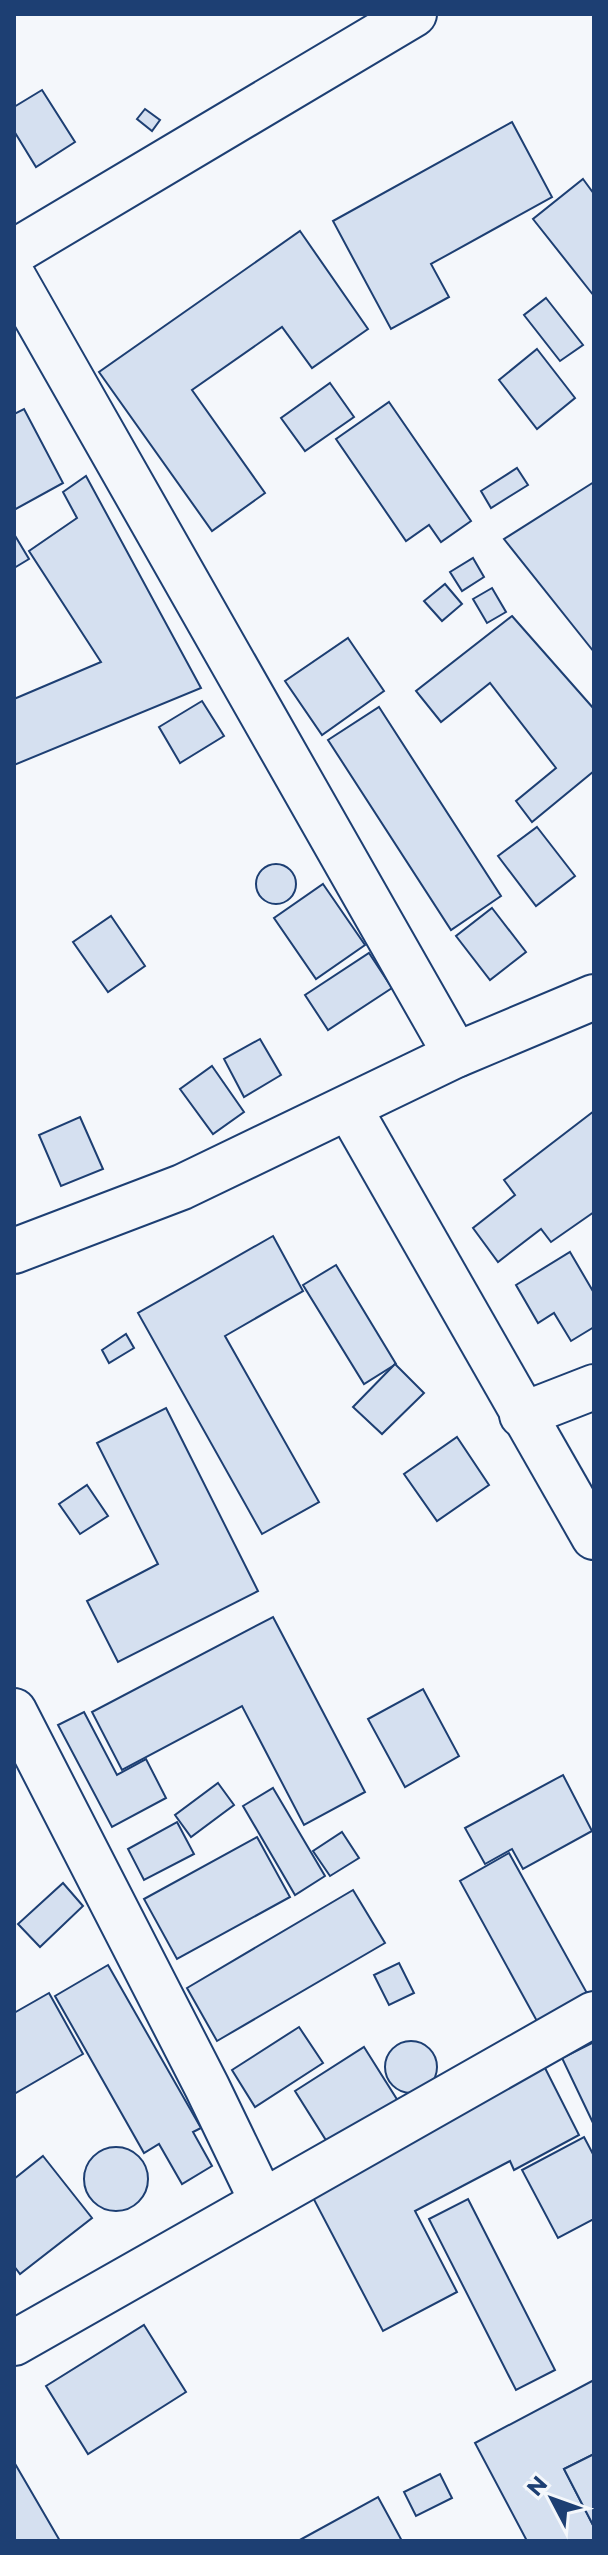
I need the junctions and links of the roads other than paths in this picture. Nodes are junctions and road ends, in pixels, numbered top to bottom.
1 (414, 14) edge
2 (14, 252) edge
3 (14, 278) edge
4 (594, 997) edge
5 (456, 1055) junction
6 (349, 1108) junction
7 (14, 1251) edge
8 (594, 1387) edge
9 (522, 1415) junction
10 (594, 1537) edge
11 (14, 1711) edge
12 (594, 2014) edge
13 (262, 2201) junction
14 (14, 2343) edge

1 - 2 street
3 - 5 street
4 - 5 street
5 - 6 street
6 - 7 street
6 - 9 street
8 - 9 street
9 - 10 street
11 - 13 street
12 - 13 street
13 - 14 street

